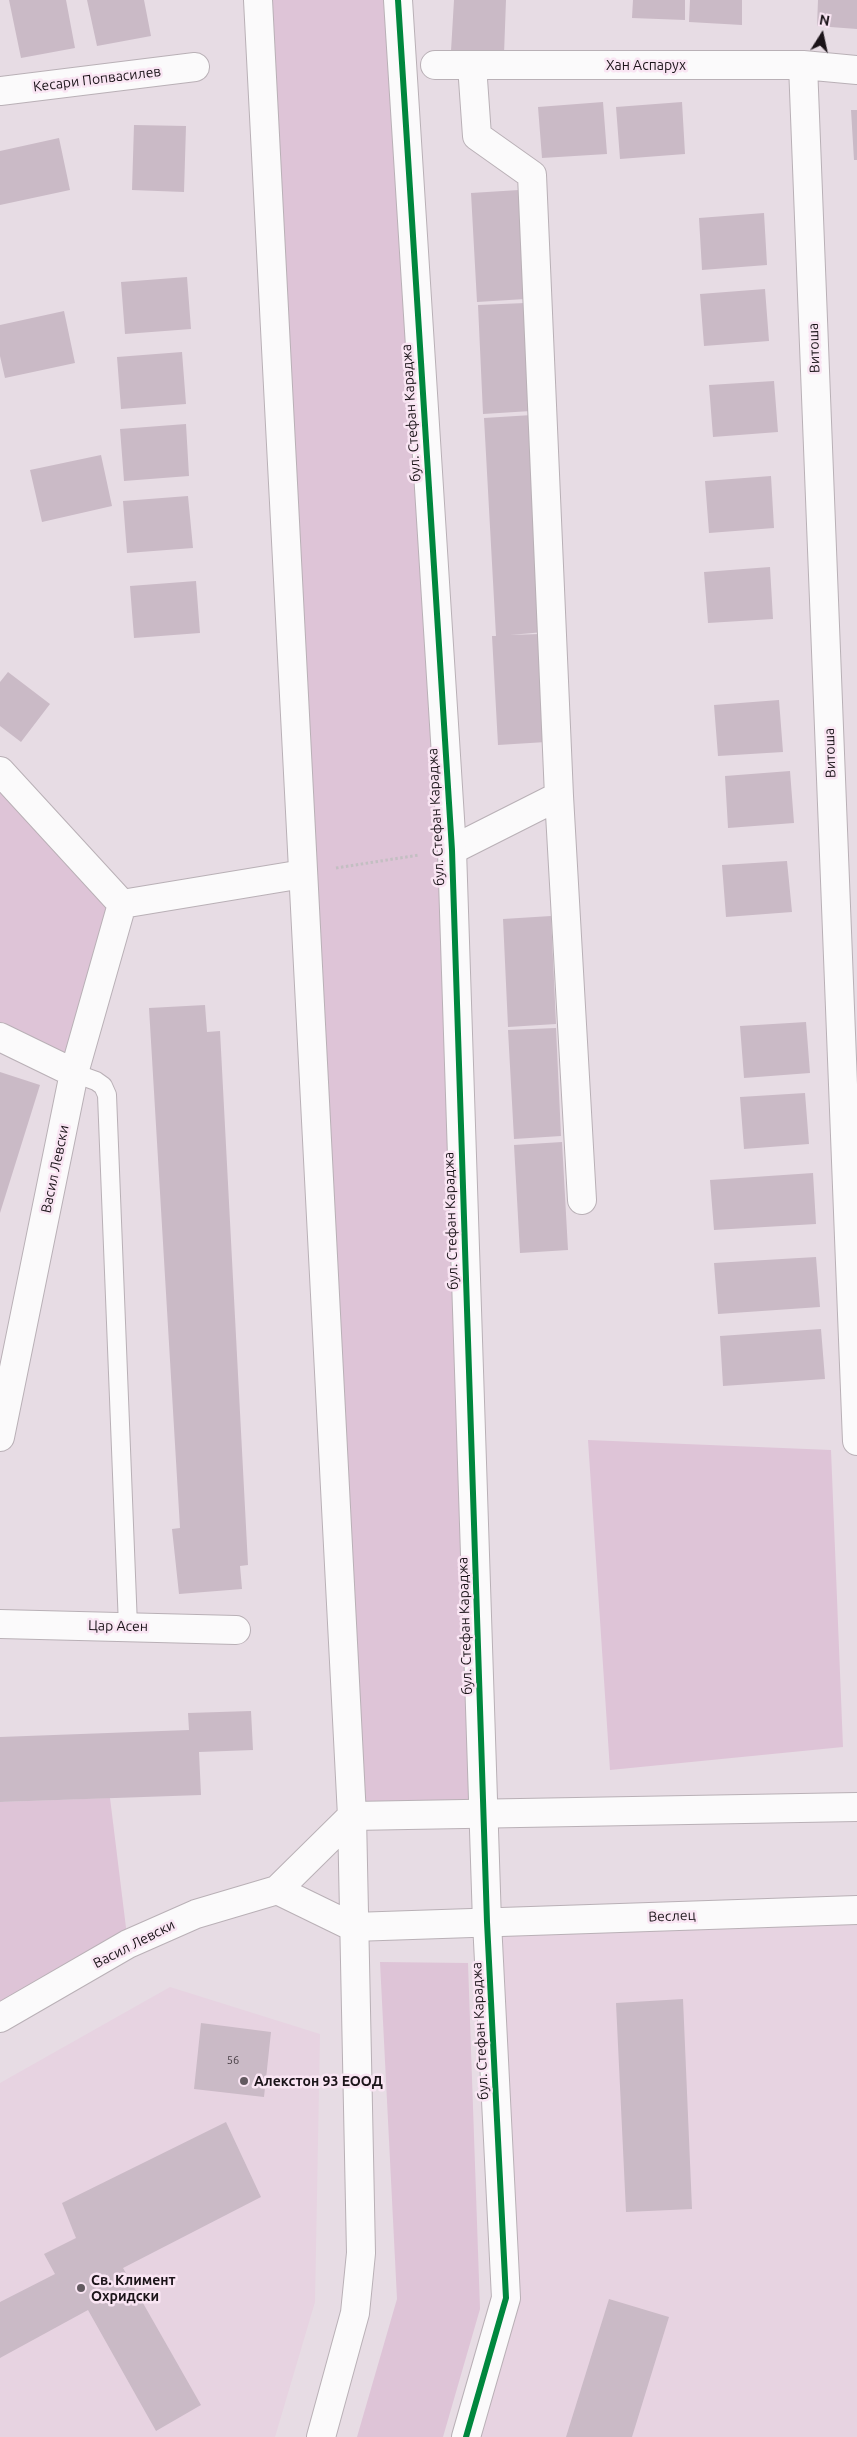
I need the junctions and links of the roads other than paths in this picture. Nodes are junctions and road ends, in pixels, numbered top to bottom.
1 (258, 0) edge
2 (398, 0) edge
3 (435, 65) dead end
4 (472, 65) junction
5 (804, 65) junction
6 (194, 68) dead end
7 (857, 70) edge
8 (0, 91) edge
9 (0, 771) edge
10 (559, 796) junction
11 (452, 850) junction
12 (302, 874) junction
13 (122, 904) junction
14 (0, 1037) edge
15 (74, 1073) junction
16 (582, 1200) dead end
17 (855, 1380) edge
18 (0, 1437) edge
19 (857, 1441) edge
20 (0, 1624) edge
21 (128, 1626) junction
22 (236, 1630) dead end
23 (857, 1807) edge
24 (484, 1814) junction
25 (352, 1816) junction
26 (277, 1890) junction
27 (857, 1910) edge
28 (487, 1922) junction
29 (353, 1927) junction
30 (0, 2018) edge
31 (321, 2437) edge
32 (466, 2437) edge

1 - 12 street
2 - 11 street, бул. Стефан Караджа
3 - 4 street, Хан Аспарух
4 - 5 street, Хан Аспарух
4 - 10 street
5 - 7 street, Хан Аспарух
5 - 17 street, Витоша
6 - 8 street, Кесари Попвасилев
9 - 13 street
10 - 11 street
10 - 16 street
11 - 24 street, бул. Стефан Караджа
12 - 13 street
12 - 25 street
13 - 15 street, Васил Левски
14 - 15 street
15 - 18 street, Васил Левски
15 - 21 lane
17 - 19 street, Витоша
20 - 21 street, Цар Асен
21 - 22 street, Цар Асен
23 - 24 street
24 - 25 street
24 - 28 street, бул. Стефан Караджа
25 - 26 street
25 - 29 street
26 - 29 street
26 - 30 street, Васил Левски
27 - 28 street, Веслец
28 - 29 street, Веслец
28 - 32 street, бул. Стефан Караджа
29 - 31 street

